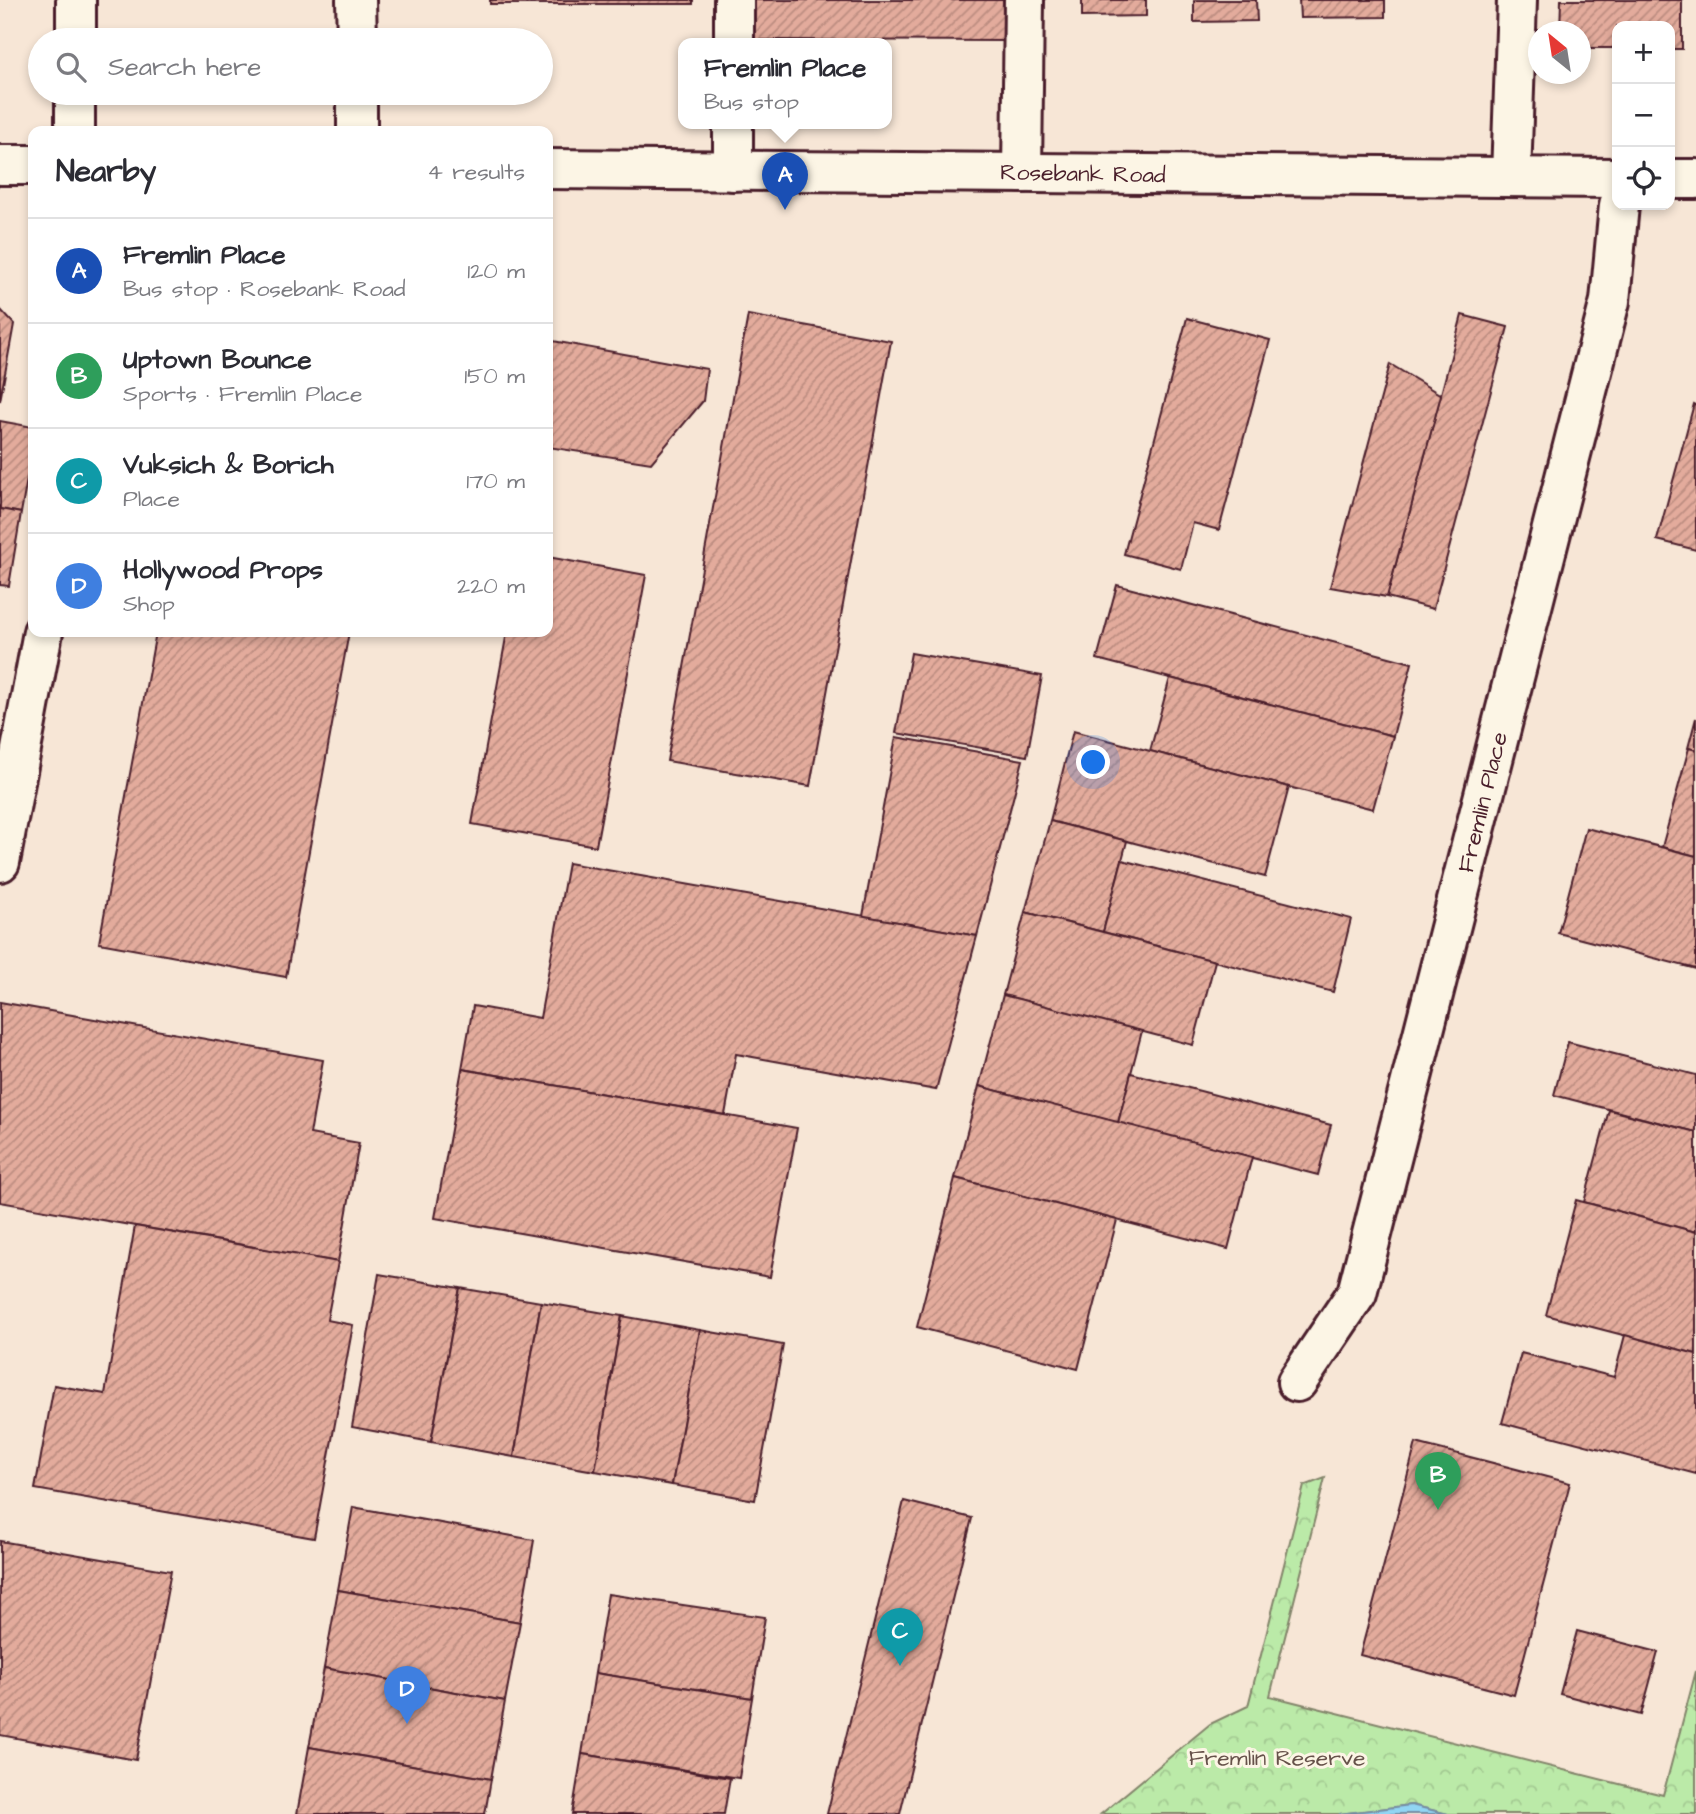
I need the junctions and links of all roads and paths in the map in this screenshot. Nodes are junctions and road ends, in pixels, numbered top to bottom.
1 (76, 0) edge
2 (356, 0) edge
3 (734, 0) edge
4 (1024, 0) edge
5 (1517, 0) edge
6 (76, 28) edge
7 (357, 28) edge
8 (734, 38) edge
9 (75, 105) edge
10 (357, 105) edge
11 (75, 126) edge
12 (357, 126) edge
13 (733, 129) edge
14 (0, 165) edge
15 (28, 165) edge
16 (553, 169) edge
17 (733, 171) junction
18 (1022, 173) junction
19 (1511, 177) junction
20 (1612, 178) edge
21 (1675, 179) edge
22 (1696, 179) edge
23 (1619, 210) edge
24 (42, 637) edge
25 (0, 862) edge
26 (1297, 1382) dead end

1 - 6 street
2 - 7 street
3 - 8 street
4 - 18 street
5 - 19 street
9 - 11 street
10 - 12 street
13 - 17 street
14 - 15 street
16 - 17 street, Rosebank Road
17 - 18 street, Rosebank Road
18 - 19 street, Rosebank Road
19 - 20 street, Rosebank Road
21 - 22 street
23 - 26 street, Fremlin Place
24 - 25 street

